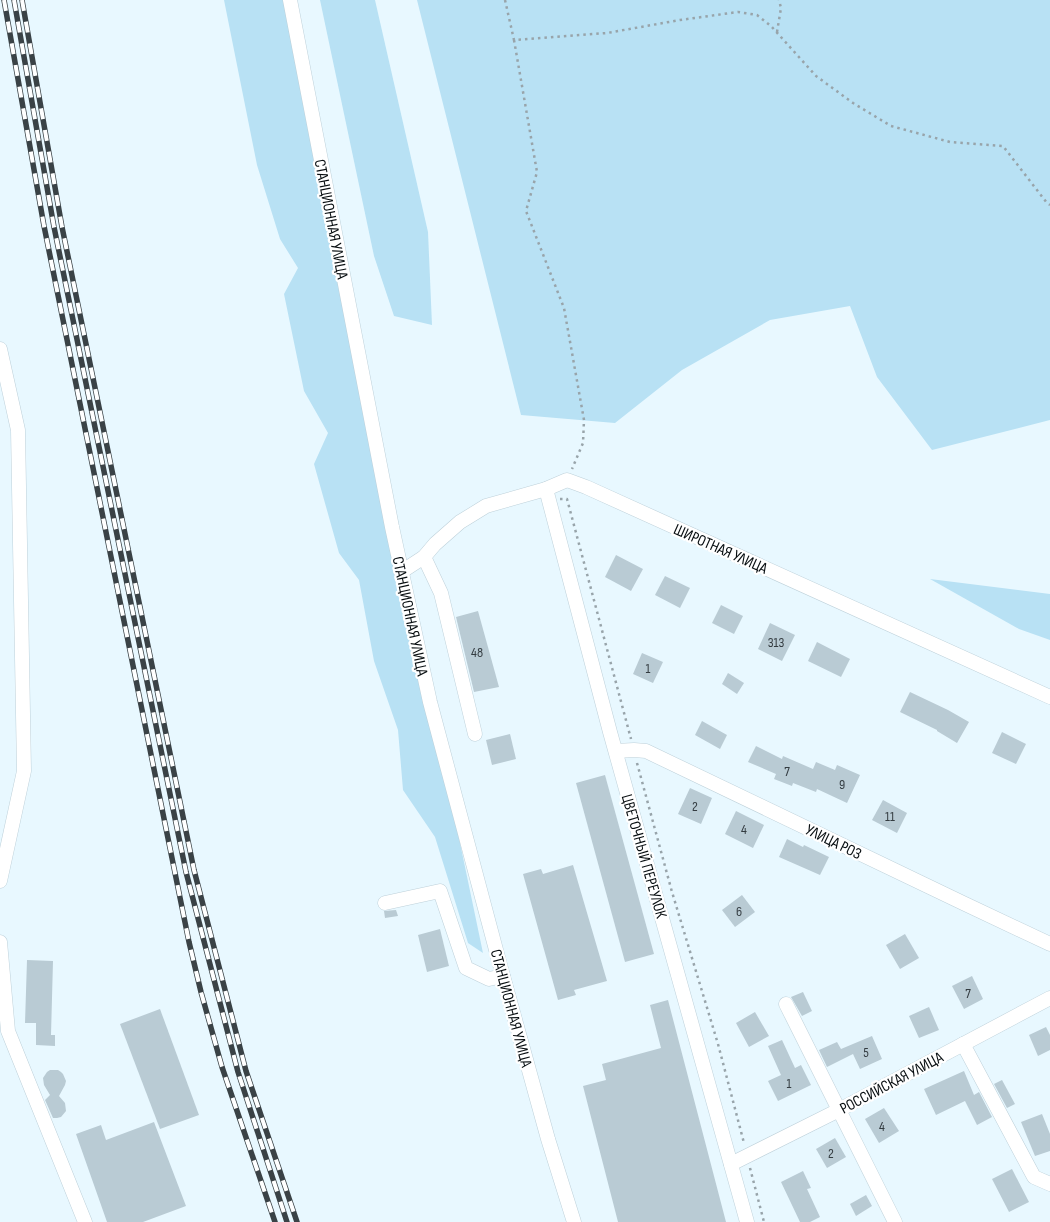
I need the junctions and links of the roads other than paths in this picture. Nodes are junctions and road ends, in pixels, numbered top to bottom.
1 (290, 0) edge
2 (0, 349) edge
3 (546, 489) junction
4 (424, 556) junction
5 (401, 572) junction
6 (1050, 697) edge
7 (475, 734) dead end
8 (616, 751) junction
9 (0, 880) edge
10 (385, 903) dead end
11 (0, 942) edge
12 (1050, 944) edge
13 (503, 976) junction
14 (1050, 998) edge
15 (786, 1004) dead end
16 (963, 1044) junction
17 (839, 1110) junction
18 (731, 1164) junction
19 (1050, 1184) edge
20 (85, 1222) edge
21 (574, 1222) edge
22 (747, 1222) edge
23 (895, 1222) edge

1 - 5 street, СТАНЦИОННАЯ УЛИЦА
2 - 9 street
3 - 4 street
3 - 6 street, ШИРОТНАЯ УЛИЦА
3 - 8 street, ЦВЕТОЧНЫЙ ПЕРЕУЛОК
4 - 5 street
4 - 7 street
5 - 13 street, СТАНЦИОННАЯ УЛИЦА
8 - 12 street, УЛИЦА РОЗ
8 - 18 street, ЦВЕТОЧНЫЙ ПЕРЕУЛОК
10 - 13 street
11 - 20 street
13 - 21 street, СТАНЦИОННАЯ УЛИЦА
14 - 16 street, РОССИЙСКАЯ УЛИЦА
15 - 17 street
16 - 17 street, РОССИЙСКАЯ УЛИЦА
16 - 19 street
17 - 18 street, РОССИЙСКАЯ УЛИЦА
17 - 23 street
18 - 22 street, ЦВЕТОЧНЫЙ ПЕРЕУЛОК

